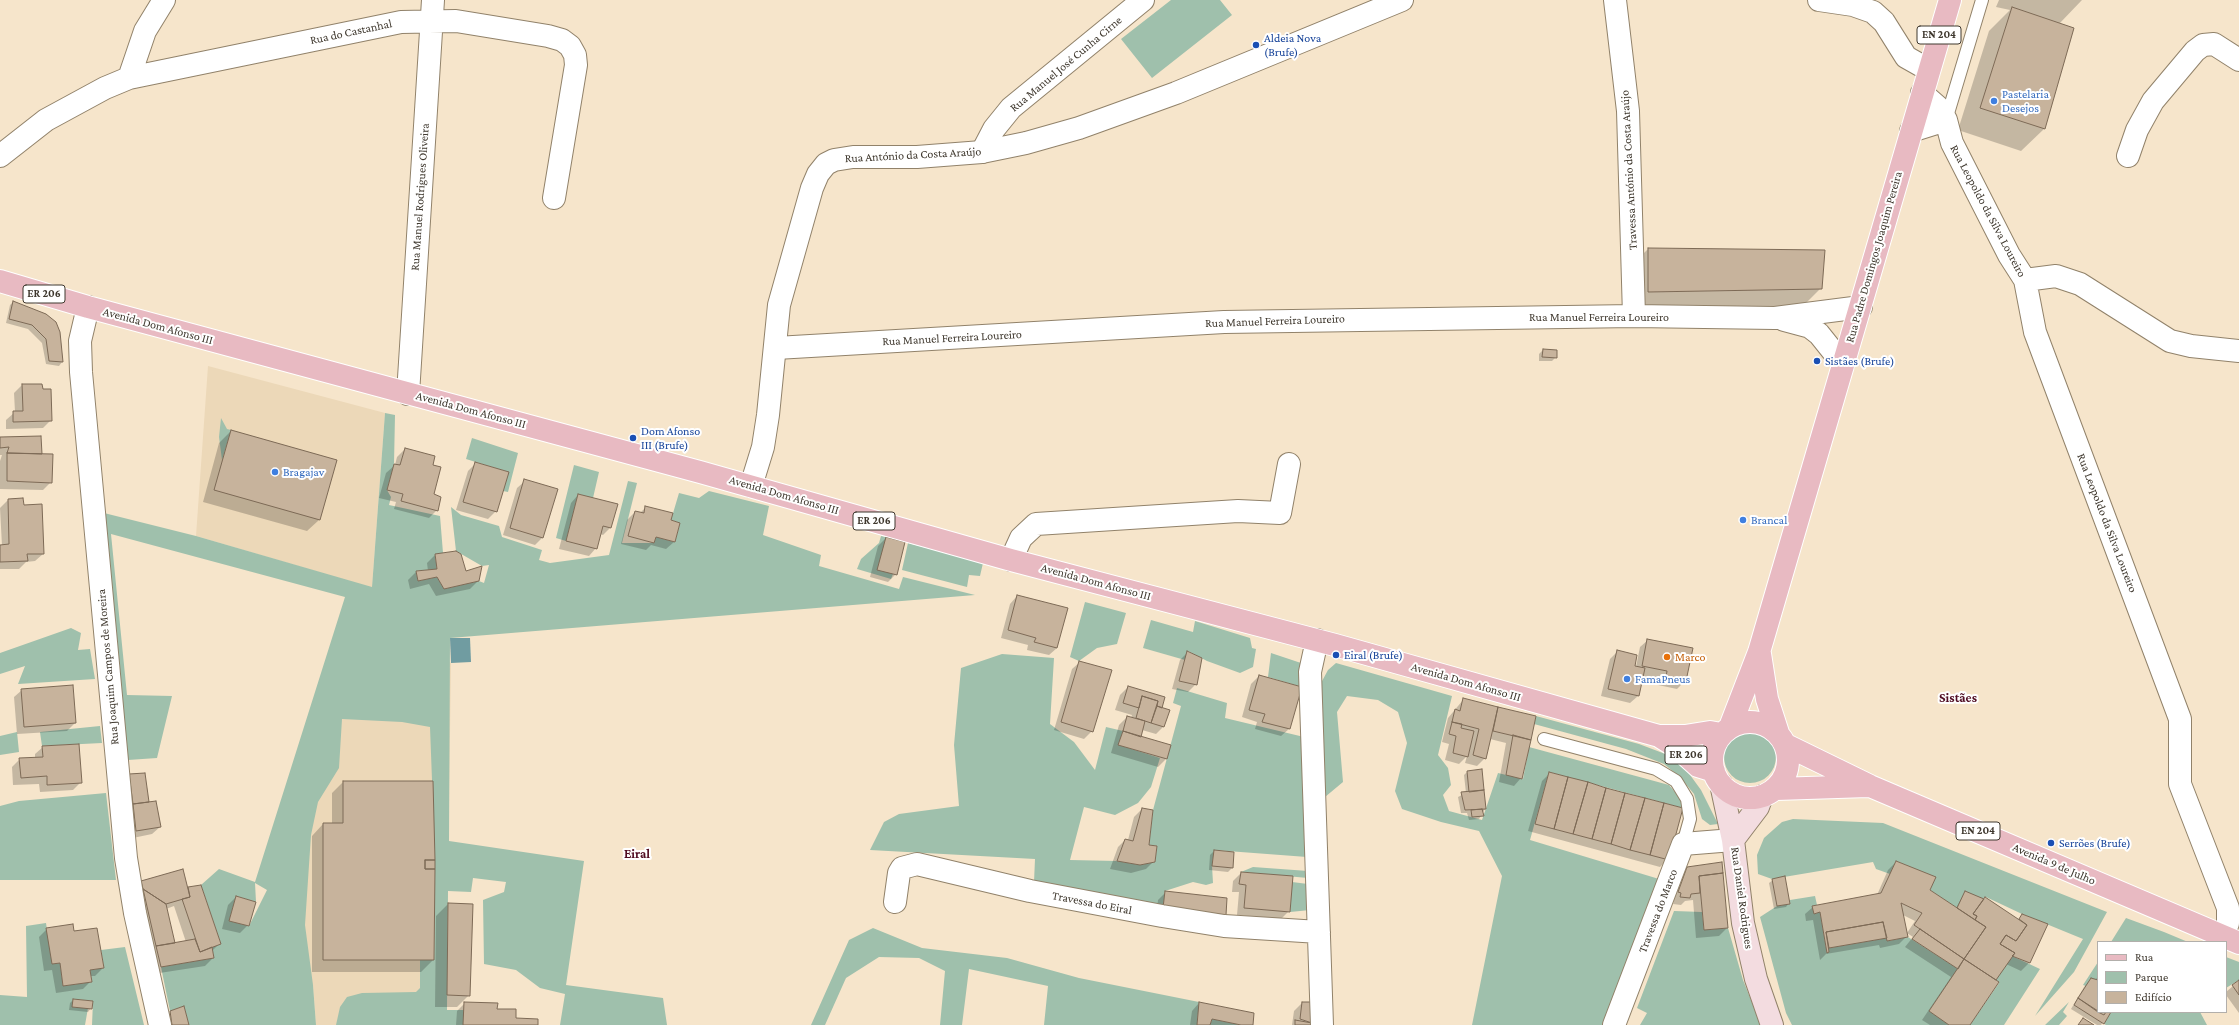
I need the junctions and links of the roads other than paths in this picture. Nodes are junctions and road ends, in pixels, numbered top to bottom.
1 (164, 0) edge
2 (433, 0) edge
3 (1143, 0) edge
4 (1615, 0) edge
5 (1819, 0) edge
6 (1950, 0) edge
7 (1982, 0) edge
8 (1393, 2) edge
9 (1874, 6) edge
10 (432, 22) junction
11 (2239, 60) edge
12 (1929, 70) junction
13 (129, 78) junction
14 (1922, 93) junction
15 (1946, 120) junction
16 (1911, 131) junction
17 (982, 152) junction
18 (0, 156) edge
19 (2128, 156) dead end
20 (554, 198) dead end
21 (2026, 280) junction
22 (0, 281) edge
23 (88, 307) junction
24 (1861, 308) junction
25 (1634, 316) junction
26 (1775, 318) junction
27 (776, 348) junction
28 (2239, 351) edge
29 (1843, 364) junction
30 (408, 394) junction
31 (1289, 464) dead end
32 (751, 486) junction
33 (1011, 560) junction
34 (1317, 640) junction
35 (1759, 652) junction
36 (1726, 731) junction
37 (1660, 736) junction
38 (1544, 739) dead end
39 (1782, 739) junction
40 (1717, 778) junction
41 (1870, 786) junction
42 (1769, 793) junction
43 (1733, 840) junction
44 (1683, 844) junction
45 (894, 902) dead end
46 (1319, 932) junction
47 (2231, 939) edge
48 (160, 1025) edge
49 (1322, 1025) edge
50 (1614, 1025) edge
51 (1772, 1025) edge

1 - 13 street
2 - 10 street, Rua Manuel Rodrigues Oliveira
3 - 17 street, Rua Manuel José Cunha Cirne
4 - 25 street, Travessa António da Costa Araújo
5 - 9 street
6 - 12 main road, Rua Padre Domingos Joaquim Pereira / EN 204
7 - 15 lane
8 - 17 street, Rua António da Costa Araújo
9 - 12 street
10 - 13 street, Rua do Castanhal
10 - 20 street, Rua do Castanhal
10 - 30 street, Rua Manuel Rodrigues Oliveira
11 - 19 street
12 - 14 main road, Rua Padre Domingos Joaquim Pereira / EN 204
13 - 18 street, Rua do Castanhal
14 - 15 street, Rua Leopoldo da Silva Loureiro
14 - 16 main road, Rua Padre Domingos Joaquim Pereira / EN 204
15 - 16 street
15 - 21 street, Rua Leopoldo da Silva Loureiro
16 - 24 main road, Rua Padre Domingos Joaquim Pereira / EN 204
17 - 27 street, Rua António da Costa Araújo
21 - 28 street
21 - 47 street, Rua Leopoldo da Silva Loureiro
22 - 23 main road, Avenida Dom Afonso III / ER 206
23 - 30 main road, Avenida Dom Afonso III / ER 206
23 - 48 street, Rua Joaquim Campos de Moreira
24 - 26 street, Rua Manuel Ferreira Loureiro
24 - 29 main road, Rua Padre Domingos Joaquim Pereira / EN 204
25 - 26 street, Rua Manuel Ferreira Loureiro
25 - 27 street, Rua Manuel Ferreira Loureiro
26 - 29 street, Rua Manuel Ferreira Loureiro
27 - 32 street, Rua António da Costa Araújo
29 - 35 main road, Rua Padre Domingos Joaquim Pereira / EN 204
30 - 32 main road, Avenida Dom Afonso III / ER 206
31 - 33 street
32 - 33 main road, Avenida Dom Afonso III / ER 206
33 - 34 main road, Avenida Dom Afonso III / ER 206
34 - 37 main road, Avenida Dom Afonso III / ER 206
34 - 46 street
35 - 36 main road, Rua Padre Domingos Joaquim Pereira / EN 204
35 - 39 main road, Rua Padre Domingos Joaquim Pereira / EN 204
36 - 37 main road, Avenida Dom Afonso III / ER 206
36 - 39 main road, EN 204
36 - 40 main road, EN 204
37 - 40 main road, Avenida Dom Afonso III / ER 206
38 - 44 lane
39 - 41 main road, Avenida 9 de Julho / EN 204
39 - 42 main road, EN 204
40 - 42 main road, EN 204
40 - 43 main road, Rua Daniel Rodrigues
41 - 42 main road, Avenida 9 de Julho / EN 204
41 - 47 main road, Avenida 9 de Julho / EN 204
42 - 43 main road, Rua Daniel Rodrigues
43 - 44 street
43 - 51 main road, Rua Daniel Rodrigues
44 - 50 street, Travessa do Marco
45 - 46 street, Travessa do Eiral
46 - 49 street

